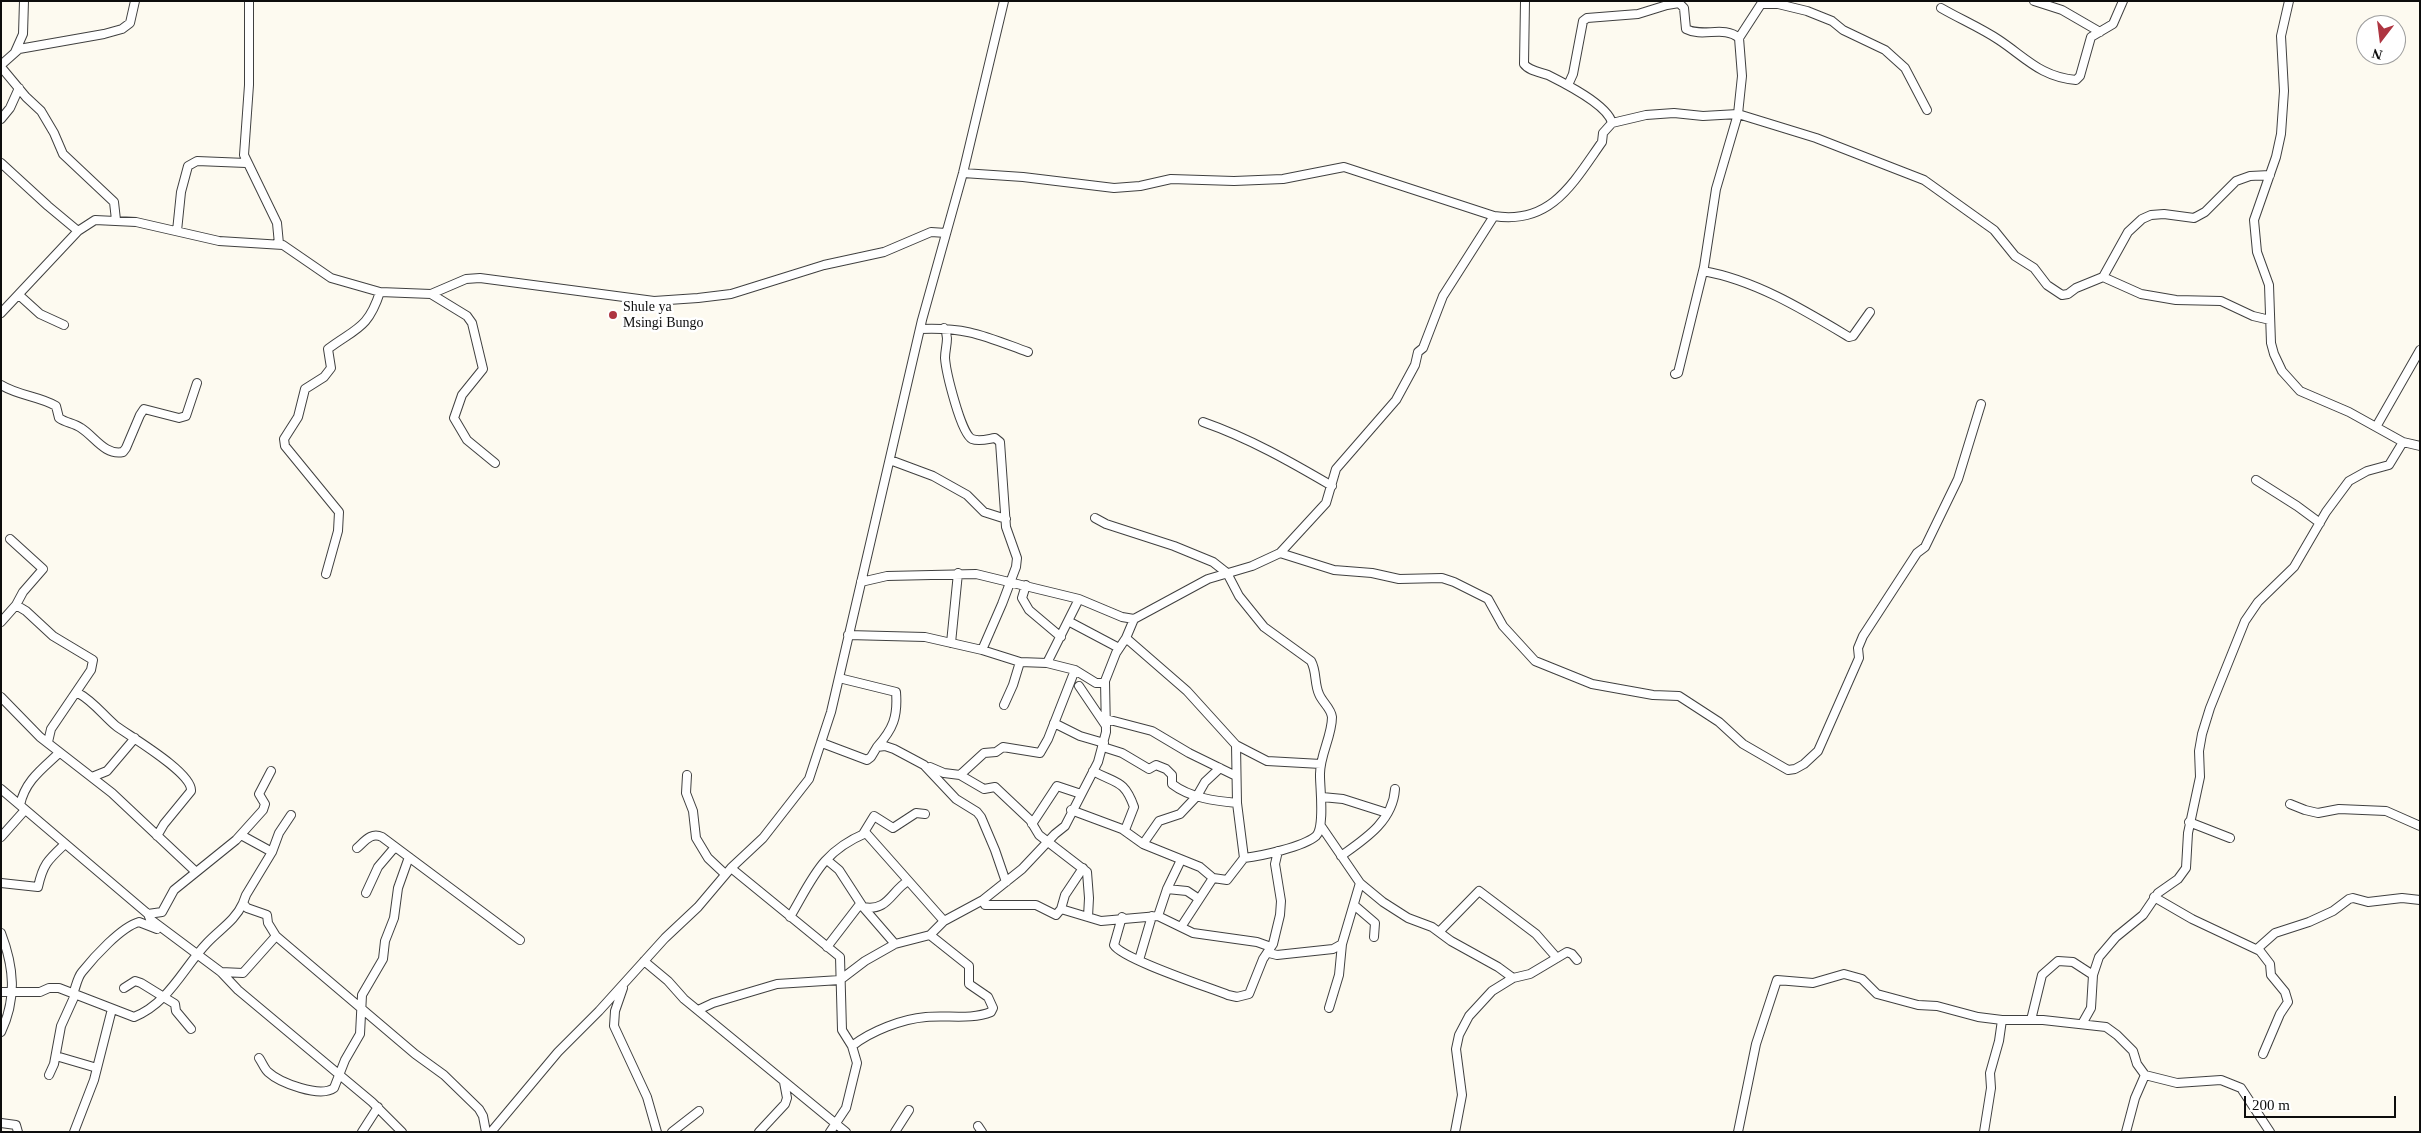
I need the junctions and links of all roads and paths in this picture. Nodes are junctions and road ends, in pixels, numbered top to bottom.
1 (24, 1) edge
2 (134, 1) edge
3 (249, 1) edge
4 (1004, 1) edge
5 (1525, 1) edge
6 (2034, 1) edge
7 (2123, 1) edge
8 (2289, 1) edge
9 (1762, 3) edge
10 (1941, 8) dead end
11 (2100, 32) junction
12 (1739, 38) junction
13 (14, 52) junction
14 (1, 66) edge
15 (1568, 85) junction
16 (19, 88) junction
17 (1927, 110) dead end
18 (1738, 114) junction
19 (1, 119) edge
20 (1612, 123) junction
21 (1, 163) edge
22 (246, 163) junction
23 (963, 173) junction
24 (2270, 175) junction
25 (1494, 216) junction
26 (116, 220) junction
27 (78, 231) junction
28 (177, 231) junction
29 (946, 233) junction
30 (279, 244) junction
31 (1703, 271) junction
32 (2103, 277) junction
33 (380, 292) junction
34 (431, 294) junction
35 (18, 295) junction
36 (2, 311) edge
37 (1870, 312) dead end
38 (2270, 320) junction
39 (64, 325) dead end
40 (944, 328) junction
41 (920, 329) junction
42 (2420, 350) edge
43 (1028, 352) dead end
44 (1675, 374) dead end
45 (197, 384) dead end
46 (1, 385) edge
47 (1981, 404) dead end
48 (1203, 422) dead end
49 (2376, 428) junction
50 (2403, 442) junction
51 (2420, 446) edge
52 (890, 460) junction
53 (495, 463) dead end
54 (2256, 480) dead end
55 (1332, 486) junction
56 (1095, 518) dead end
57 (1006, 519) junction
58 (2320, 522) junction
59 (10, 539) dead end
60 (1280, 553) junction
61 (958, 573) junction
62 (1227, 573) junction
63 (326, 574) dead end
64 (861, 582) junction
65 (1010, 582) junction
66 (1026, 585) junction
67 (1079, 599) junction
68 (16, 605) junction
69 (1134, 619) junction
70 (1068, 621) junction
71 (1, 622) edge
72 (848, 635) junction
73 (1061, 637) junction
74 (1126, 638) junction
75 (951, 643) junction
76 (1119, 648) junction
77 (982, 650) junction
78 (1020, 662) junction
79 (1047, 663) junction
80 (1075, 670) junction
81 (839, 678) junction
82 (1104, 683) junction
83 (1079, 686) dead end
84 (78, 693) junction
85 (1, 697) edge
86 (1004, 705) dead end
87 (1106, 722) junction
88 (1054, 723) junction
89 (134, 738) junction
90 (48, 742) junction
91 (822, 743) junction
92 (1103, 745) junction
93 (1236, 746) junction
94 (877, 747) junction
95 (59, 753) junction
96 (1321, 764) junction
97 (927, 767) junction
98 (1220, 768) junction
99 (272, 771) dead end
100 (1093, 771) junction
101 (687, 775) dead end
102 (960, 775) junction
103 (1236, 776) junction
104 (92, 777) junction
105 (1396, 789) dead end
106 (1, 790) edge
107 (1081, 794) junction
108 (1197, 796) junction
109 (1322, 797) junction
110 (1237, 803) junction
111 (2290, 804) dead end
112 (22, 807) junction
113 (1071, 810) junction
114 (1386, 813) junction
115 (925, 814) dead end
116 (291, 815) dead end
117 (2189, 822) junction
118 (1032, 824) junction
119 (1320, 826) junction
120 (2420, 826) edge
121 (1125, 830) junction
122 (863, 834) junction
123 (241, 835) junction
124 (157, 836) junction
125 (1, 837) edge
126 (2230, 838) dead end
127 (1048, 842) junction
128 (65, 844) junction
129 (1143, 844) junction
130 (357, 848) dead end
131 (395, 848) junction
132 (1278, 851) junction
133 (272, 852) junction
134 (1341, 856) junction
135 (409, 857) junction
136 (1244, 858) junction
137 (827, 860) junction
138 (1181, 860) junction
139 (1083, 868) junction
140 (728, 871) junction
141 (196, 872) junction
142 (1214, 878) junction
143 (908, 881) junction
144 (1006, 882) junction
145 (1, 883) edge
146 (1360, 883) junction
147 (1167, 889) junction
148 (366, 892) dead end
149 (2154, 898) junction
150 (983, 900) junction
151 (1199, 900) junction
152 (2420, 900) edge
153 (244, 903) junction
154 (1354, 905) junction
155 (861, 906) junction
156 (1061, 909) junction
157 (148, 914) junction
158 (1155, 916) junction
159 (790, 917) junction
160 (1088, 917) junction
161 (1122, 917) junction
162 (944, 921) junction
163 (1181, 927) junction
164 (1439, 932) junction
165 (1, 933) edge
166 (930, 935) junction
167 (276, 936) junction
168 (1374, 938) dead end
169 (520, 940) dead end
170 (895, 944) junction
171 (1342, 944) junction
172 (827, 947) junction
173 (2257, 949) junction
174 (1270, 950) junction
175 (197, 956) junction
176 (1557, 958) junction
177 (1139, 960) junction
178 (1578, 960) dead end
179 (644, 961) junction
180 (221, 972) junction
181 (2093, 975) junction
182 (1513, 978) junction
183 (840, 980) junction
184 (624, 984) junction
185 (124, 988) dead end
186 (1, 992) edge
187 (11, 992) junction
188 (74, 994) junction
189 (163, 997) junction
190 (362, 1008) junction
191 (1329, 1008) dead end
192 (112, 1009) junction
193 (698, 1010) junction
194 (2002, 1020) junction
195 (2031, 1020) junction
196 (2082, 1024) junction
197 (191, 1029) dead end
198 (1, 1032) edge
199 (852, 1046) junction
200 (2263, 1054) dead end
201 (56, 1056) junction
202 (259, 1058) dead end
203 (97, 1068) junction
204 (2145, 1074) junction
205 (49, 1075) dead end
206 (340, 1075) junction
207 (783, 1080) junction
208 (378, 1107) junction
209 (909, 1110) dead end
210 (699, 1111) dead end
211 (1, 1123) edge
212 (836, 1124) junction
213 (21, 1131) edge
214 (74, 1132) edge
215 (362, 1132) edge
216 (402, 1132) edge
217 (486, 1132) edge
218 (491, 1132) edge
219 (657, 1132) edge
220 (672, 1132) edge
221 (759, 1132) edge
222 (830, 1132) edge
223 (846, 1132) edge
224 (895, 1132) edge
225 (1456, 1132) edge
226 (1738, 1132) edge
227 (1984, 1132) edge
228 (2126, 1132) edge
229 (2270, 1132) edge

1 - 13 street
2 - 13 street
3 - 22 street
4 - 23 street
5 - 15 street
6 - 11 street
7 - 11 street
8 - 24 street
9 - 12 street
9 - 17 street
10 - 11 street
12 - 15 street
12 - 18 street
13 - 14 street
14 - 16 street
15 - 20 street
16 - 19 street
16 - 26 street
18 - 20 street
18 - 31 street
18 - 32 street
20 - 25 street
21 - 27 street
22 - 28 street
22 - 30 street
23 - 25 street
23 - 29 street
24 - 32 street
24 - 38 street
25 - 55 street
26 - 27 street
26 - 28 street
27 - 35 street
28 - 30 street
29 - 34 street
29 - 41 street
30 - 33 street
31 - 37 street
31 - 44 street
32 - 38 street
33 - 34 street
33 - 63 street
34 - 53 street
35 - 36 street
35 - 39 street
38 - 49 street
40 - 41 street
40 - 43 street
40 - 57 street
41 - 52 street
42 - 49 street
45 - 46 street
47 - 60 street
48 - 55 street
49 - 50 street
50 - 51 street
50 - 58 street
52 - 57 street
52 - 64 street
54 - 58 street
55 - 60 street
56 - 62 street
57 - 65 street
58 - 117 street
59 - 68 street
60 - 62 street
61 - 64 street
61 - 65 street
61 - 75 street
62 - 69 street
62 - 96 street
64 - 72 street
65 - 66 street
65 - 77 street
66 - 67 street
66 - 73 street
67 - 69 street
67 - 70 street
68 - 71 street
68 - 84 street
69 - 74 street
70 - 73 street
70 - 76 street
72 - 75 street
72 - 81 street
73 - 79 street
74 - 76 street
74 - 93 street
75 - 77 street
76 - 82 street
77 - 78 street
78 - 79 street
78 - 86 street
79 - 80 street
80 - 82 street
80 - 88 street
81 - 91 street
81 - 94 street
82 - 87 street
83 - 87 street
84 - 89 street
84 - 90 street
85 - 90 street
87 - 92 street
87 - 98 street
88 - 92 street
88 - 102 street
89 - 104 street
89 - 124 street
90 - 95 street
91 - 94 street
91 - 140 street
92 - 100 street
92 - 108 street
93 - 96 street
93 - 103 street
94 - 97 street
95 - 104 street
95 - 112 street
96 - 109 street
97 - 102 street
97 - 144 street
98 - 103 street
98 - 108 street
99 - 123 street
100 - 107 street
100 - 121 street
101 - 140 street
102 - 118 street
103 - 110 street
104 - 124 street
105 - 114 street
106 - 112 street
107 - 113 street
107 - 118 street
108 - 110 street
108 - 129 street
109 - 114 street
109 - 119 street
110 - 136 street
111 - 120 street
112 - 125 street
112 - 128 street
113 - 121 street
113 - 127 street
114 - 134 street
115 - 122 street
116 - 133 street
117 - 126 street
117 - 149 street
118 - 127 street
119 - 132 street
119 - 134 street
121 - 129 street
122 - 137 street
122 - 143 street
123 - 133 street
123 - 141 street
124 - 141 street
127 - 139 street
127 - 144 street
128 - 145 street
128 - 157 street
129 - 138 street
130 - 131 street
131 - 135 street
131 - 148 street
132 - 136 street
132 - 174 street
133 - 153 street
134 - 146 street
135 - 169 street
135 - 190 street
136 - 142 street
137 - 155 street
137 - 159 street
138 - 142 street
138 - 147 street
139 - 156 street
139 - 160 street
140 - 159 street
140 - 179 street
141 - 157 street
142 - 151 street
143 - 155 street
143 - 162 street
144 - 150 street
146 - 154 street
146 - 164 street
147 - 151 street
147 - 158 street
149 - 173 street
149 - 181 street
150 - 156 street
150 - 162 street
151 - 163 street
152 - 173 street
153 - 167 street
153 - 175 street
154 - 168 street
154 - 171 street
155 - 170 street
155 - 172 street
156 - 160 street
157 - 175 street
158 - 161 street
158 - 163 street
158 - 177 street
159 - 172 street
160 - 161 street
161 - 177 street
162 - 166 street
163 - 174 street
164 - 176 street
164 - 182 street
165 - 187 street
166 - 170 street
166 - 199 street
167 - 180 street
167 - 190 street
170 - 183 street
171 - 174 street
171 - 191 street
172 - 183 street
173 - 200 street
174 - 177 street
175 - 180 street
175 - 188 street
175 - 189 street
176 - 178 street
176 - 182 street
179 - 184 street
179 - 193 street
180 - 206 street
181 - 195 street
181 - 196 street
182 - 225 street
183 - 193 street
183 - 199 street
184 - 218 street
184 - 219 street
185 - 189 street
186 - 187 street
187 - 188 street
187 - 198 street
188 - 192 street
188 - 201 street
189 - 192 street
189 - 197 street
190 - 206 street
190 - 217 street
192 - 203 street
193 - 207 street
194 - 195 street
194 - 226 street
194 - 227 street
195 - 196 street
196 - 204 street
199 - 212 street
201 - 203 street
201 - 205 street
202 - 206 street
203 - 214 street
204 - 228 street
204 - 229 street
206 - 208 street
207 - 212 street
207 - 221 street
208 - 215 street
208 - 216 street
209 - 224 street
210 - 220 street
211 - 213 street
212 - 222 street
212 - 223 street

